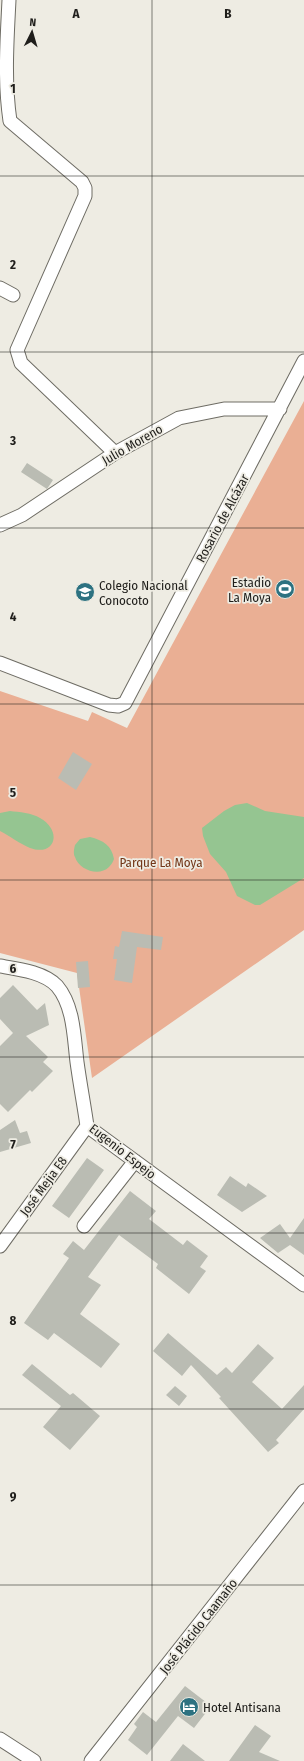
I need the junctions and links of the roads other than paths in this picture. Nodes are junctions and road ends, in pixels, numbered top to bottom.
1 (9, 0) edge
2 (0, 288) edge
3 (13, 295) dead end
4 (303, 364) edge
5 (280, 409) junction
6 (115, 453) junction
7 (0, 525) edge
8 (0, 662) edge
9 (0, 966) edge
10 (87, 1126) junction
11 (135, 1161) junction
12 (84, 1226) dead end
13 (0, 1246) edge
14 (304, 1285) edge
15 (304, 1491) edge
16 (0, 1740) edge
17 (34, 1761) edge
18 (91, 1761) edge

1 - 6 street
2 - 3 street
4 - 5 street, Rosario de Alcázar
5 - 6 street, Julio Moreno
5 - 8 street, Rosario de Alcázar
6 - 7 street, Julio Moreno
9 - 10 street, Eugenio Espejo
10 - 11 street, Eugenio Espejo
10 - 13 street, José Mejia E8
11 - 12 street
11 - 14 street, Eugenio Espejo
15 - 18 street, José Plácido Caamaño
16 - 17 street

